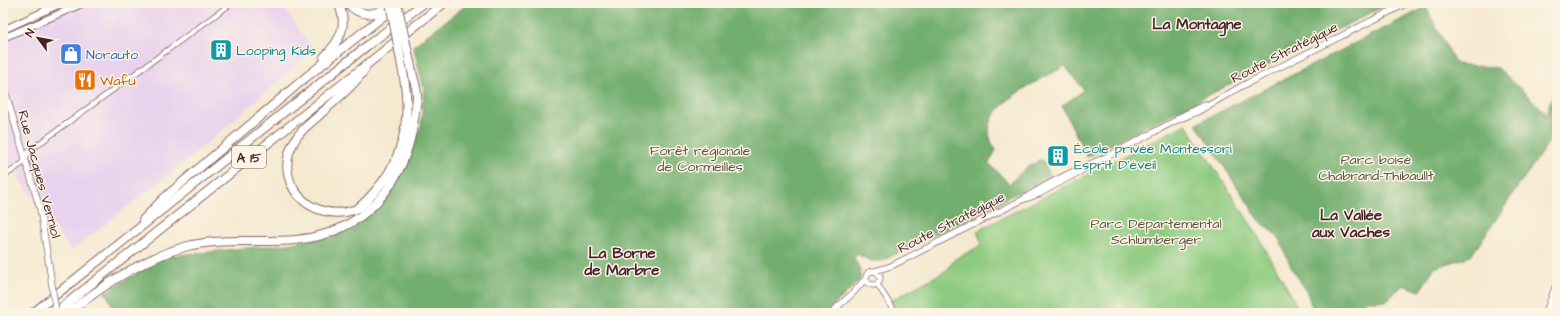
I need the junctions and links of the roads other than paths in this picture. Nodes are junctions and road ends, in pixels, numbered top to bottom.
1 (42, 3) edge
2 (62, 3) edge
3 (84, 3) edge
4 (232, 3) edge
5 (338, 3) edge
6 (348, 3) edge
7 (390, 3) edge
8 (393, 3) edge
9 (397, 3) edge
10 (400, 3) edge
11 (424, 3) edge
12 (444, 3) edge
13 (1407, 3) edge
14 (47, 11) junction
15 (3, 30) edge
16 (3, 38) edge
17 (368, 63) junction
18 (305, 78) junction
19 (4, 88) edge
20 (25, 158) junction
21 (3, 177) edge
22 (123, 241) junction
23 (891, 266) junction
24 (875, 271) junction
25 (866, 278) junction
26 (881, 278) junction
27 (1557, 282) edge
28 (877, 284) junction
29 (871, 285) junction
30 (853, 293) junction
31 (33, 313) edge
32 (56, 313) edge
33 (68, 313) edge
34 (831, 313) edge
35 (896, 313) edge
36 (1546, 313) edge

1 - 14 street
2 - 14 main road
3 - 16 main road
4 - 20 street
5 - 18 highway
6 - 8 highway
7 - 17 highway, bridge
9 - 33 highway, bridge
10 - 18 highway
11 - 22 highway, A 15
12 - 17 highway, A 15
13 - 23 street, Route Stratégique
14 - 15 main road
17 - 32 highway, A 15
18 - 22 highway
19 - 20 street, Rue Jacques Verniol
20 - 21 street
20 - 32 street, Rue Jacques Verniol, bridge
22 - 31 highway, A 15
23 - 24 street, Route Stratégique
23 - 26 street, Route Stratégique
24 - 25 street
24 - 26 street
25 - 29 street
25 - 30 street
26 - 28 street
27 - 36 street
28 - 29 street
28 - 35 street
29 - 30 street
30 - 34 street

